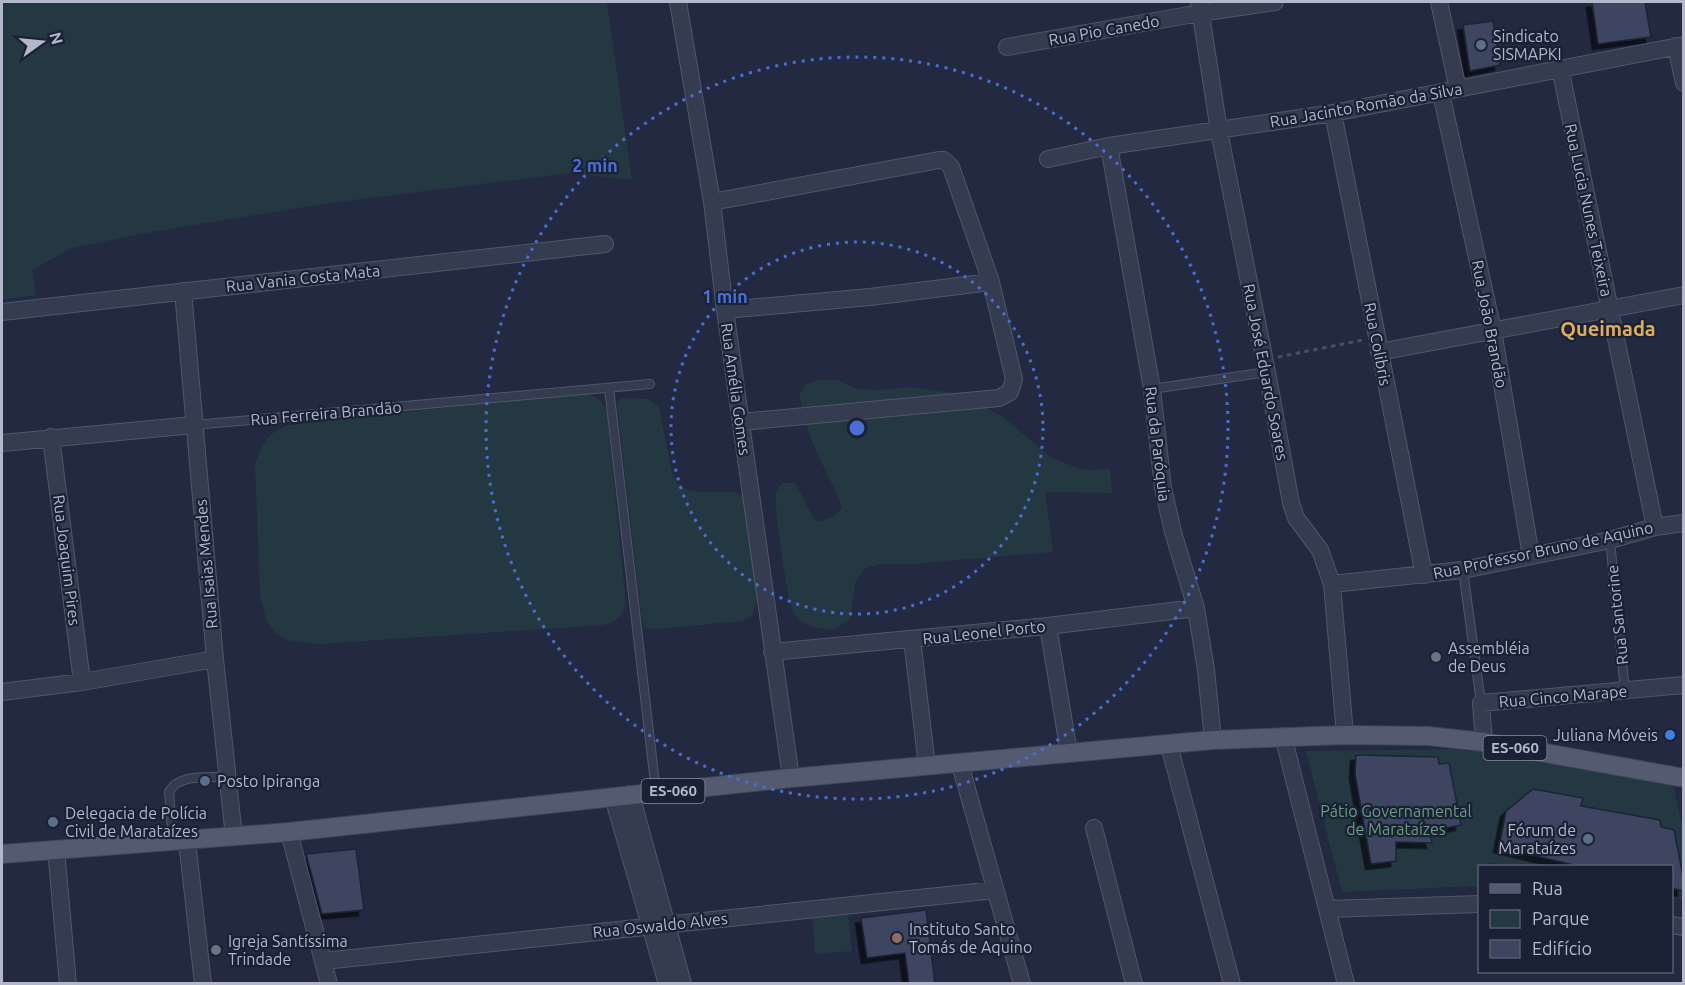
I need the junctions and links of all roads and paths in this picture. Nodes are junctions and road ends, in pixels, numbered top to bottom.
1 (678, 2) edge
2 (1275, 2) edge
3 (1439, 2) edge
4 (1199, 7) edge
5 (1680, 46) edge
6 (1008, 47) dead end
7 (1560, 68) junction
8 (1683, 83) edge
9 (1458, 89) junction
10 (1441, 93) junction
11 (1334, 113) junction
12 (1219, 131) junction
13 (1109, 146) junction
14 (1048, 159) dead end
15 (712, 202) junction
16 (604, 244) dead end
17 (991, 282) junction
18 (183, 291) junction
19 (1683, 295) edge
20 (725, 310) junction
21 (1611, 310) junction
22 (2, 312) edge
23 (1493, 332) junction
24 (1378, 345) junction
25 (1266, 366) junction
26 (650, 384) dead end
27 (609, 388) junction
28 (1152, 389) junction
29 (741, 422) junction
30 (194, 425) junction
31 (51, 437) junction
32 (2, 443) edge
33 (1683, 523) edge
34 (1655, 527) junction
35 (1610, 540) junction
36 (1531, 556) junction
37 (1463, 570) junction
38 (1424, 575) junction
39 (1332, 584) junction
40 (1196, 608) junction
41 (1048, 626) junction
42 (912, 639) junction
43 (772, 652) junction
44 (215, 659) junction
45 (82, 682) junction
46 (1683, 685) edge
47 (1625, 691) junction
48 (2, 692) edge
49 (1481, 704) junction
50 (1345, 735) junction
51 (1283, 736) junction
52 (1213, 740) junction
53 (1484, 742) junction
54 (1169, 745) junction
55 (1069, 753) junction
56 (960, 764) junction
57 (927, 766) junction
58 (226, 777) junction
59 (791, 778) junction
60 (1683, 778) edge
61 (656, 793) junction
62 (622, 796) junction
63 (1094, 828) dead end
64 (289, 832) junction
65 (234, 837) junction
66 (180, 841) junction
67 (56, 849) junction
68 (2, 854) edge
69 (995, 890) junction
70 (1478, 904) edge
71 (1327, 909) junction
72 (660, 925) junction
73 (324, 961) junction
74 (68, 984) edge
75 (203, 984) edge
76 (329, 984) edge
77 (668, 984) edge
78 (682, 984) edge
79 (1022, 984) edge
80 (1134, 984) edge
81 (1232, 984) edge
82 (1346, 984) edge

1 - 15 street, Rua Amélia Gomes
2 - 4 street, Rua Pio Canedo
3 - 9 street
4 - 6 street, Rua Pio Canedo
4 - 12 street, Rua José Eduardo Soares
5 - 7 street, Rua Jacinto Romão da Silva
5 - 8 street
7 - 9 street, Rua Jacinto Romão da Silva
7 - 21 street, Rua Lucia Nunes Teixeira
9 - 10 street, Rua Jacinto Romão da Silva
10 - 11 street, Rua Jacinto Romão da Silva
10 - 23 street, Rua João Brandão
11 - 12 street, Rua Jacinto Romão da Silva
11 - 24 street, Rua Colibris
12 - 13 street, Rua Jacinto Romão da Silva
12 - 25 street, Rua José Eduardo Soares
13 - 14 street, Rua Jacinto Romão da Silva
13 - 28 street, Rua da Paróquia
15 - 17 street
15 - 20 street, Rua Amélia Gomes
16 - 18 street, Rua Vania Costa Mata
17 - 20 street
17 - 29 street
18 - 22 street, Rua Vania Costa Mata
18 - 30 street, Rua Isaias Mendes
19 - 21 street
20 - 29 street, Rua Amélia Gomes
21 - 23 street
21 - 34 street, Rua Lucia Nunes Teixeira
23 - 24 street
23 - 36 street, Rua João Brandão
24 - 25 path
24 - 38 street, Rua Colibris
25 - 28 lane
25 - 39 street, Rua José Eduardo Soares
26 - 27 lane, Rua Ferreira Brandão
27 - 30 lane, Rua Ferreira Brandão
27 - 61 lane
28 - 40 street, Rua da Paróquia
29 - 43 street, Rua Amélia Gomes
30 - 31 street, Rua Ferreira Brandão
30 - 44 street, Rua Isaias Mendes
31 - 32 street, Rua Ferreira Brandão
31 - 45 street, Rua Joaquim Pires
33 - 34 street, Rua Professor Bruno de Aquino
34 - 35 street, Rua Professor Bruno de Aquino
35 - 36 street, Rua Professor Bruno de Aquino
35 - 47 lane, Rua Santorine
36 - 37 street, Rua Professor Bruno de Aquino
37 - 38 street, Rua Professor Bruno de Aquino
37 - 49 lane
38 - 39 street, Rua Professor Bruno de Aquino
39 - 50 street, Rua José Eduardo Soares
40 - 41 street, Rua Leonel Porto
40 - 52 street, Rua da Paróquia
41 - 42 street, Rua Leonel Porto
41 - 55 street
42 - 43 street, Rua Leonel Porto
42 - 57 street
43 - 59 street, Rua Amélia Gomes
44 - 45 street
44 - 58 street, Rua Isaias Mendes
45 - 48 street
46 - 47 street, Rua Cinco Marape
47 - 49 street, Rua Cinco Marape
49 - 53 street, Rua Cinco Marape
50 - 51 main road, ES-060
50 - 53 main road, ES-060
51 - 52 main road, ES-060
51 - 71 street
52 - 54 main road, ES-060
53 - 60 main road, ES-060
54 - 55 main road, ES-060
54 - 81 street
55 - 56 main road, ES-060
56 - 57 main road, ES-060
56 - 69 street
57 - 59 main road, ES-060
58 - 65 street, Rua Isaias Mendes
58 - 66 lane
59 - 61 main road, ES-060
61 - 62 main road, ES-060
62 - 64 main road, ES-060
62 - 72 street
63 - 80 street
64 - 65 main road, ES-060
64 - 73 street
65 - 66 main road, ES-060
66 - 67 main road, ES-060
66 - 75 street
67 - 68 main road, ES-060
67 - 74 street
69 - 72 street, Rua Oswaldo Alves
69 - 79 street
70 - 71 street
71 - 82 street
72 - 73 street, Rua Oswaldo Alves
72 - 77 street
72 - 78 street
73 - 76 street

